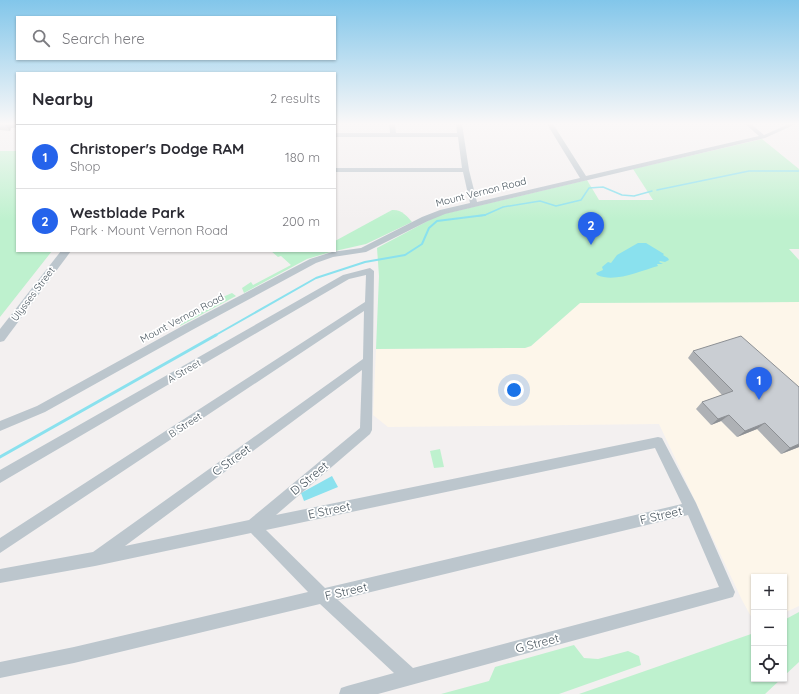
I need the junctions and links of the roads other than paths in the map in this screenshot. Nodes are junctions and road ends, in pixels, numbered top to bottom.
1 (464, 156) edge
2 (570, 156) edge
3 (680, 156) edge
4 (336, 170) edge
5 (466, 170) junction
6 (584, 179) junction
7 (474, 204) junction
8 (65, 252) edge
9 (370, 304) junction
10 (0, 338) edge
11 (367, 361) junction
12 (0, 426) edge
13 (0, 477) edge
14 (691, 508) junction
15 (253, 526) junction
16 (0, 546) edge
17 (95, 559) junction
18 (0, 576) edge
19 (323, 596) junction
20 (0, 670) edge
21 (410, 677) junction
22 (347, 694) edge

1 - 5 street
2 - 6 street
3 - 6 street, Mount Vernon Road
4 - 5 street
5 - 7 street
6 - 7 street, Mount Vernon Road
7 - 12 street, Mount Vernon Road
8 - 10 street, Ulysses Street
9 - 11 street
9 - 13 street, A Street
9 - 16 street, B Street
11 - 15 street, D Street
11 - 17 street, C Street
14 - 15 street, E Street
14 - 19 street, F Street
14 - 21 street, G Street
15 - 17 street, E Street
15 - 19 street
17 - 18 street, E Street
19 - 20 street, F Street
19 - 21 street
21 - 22 street, G Street

